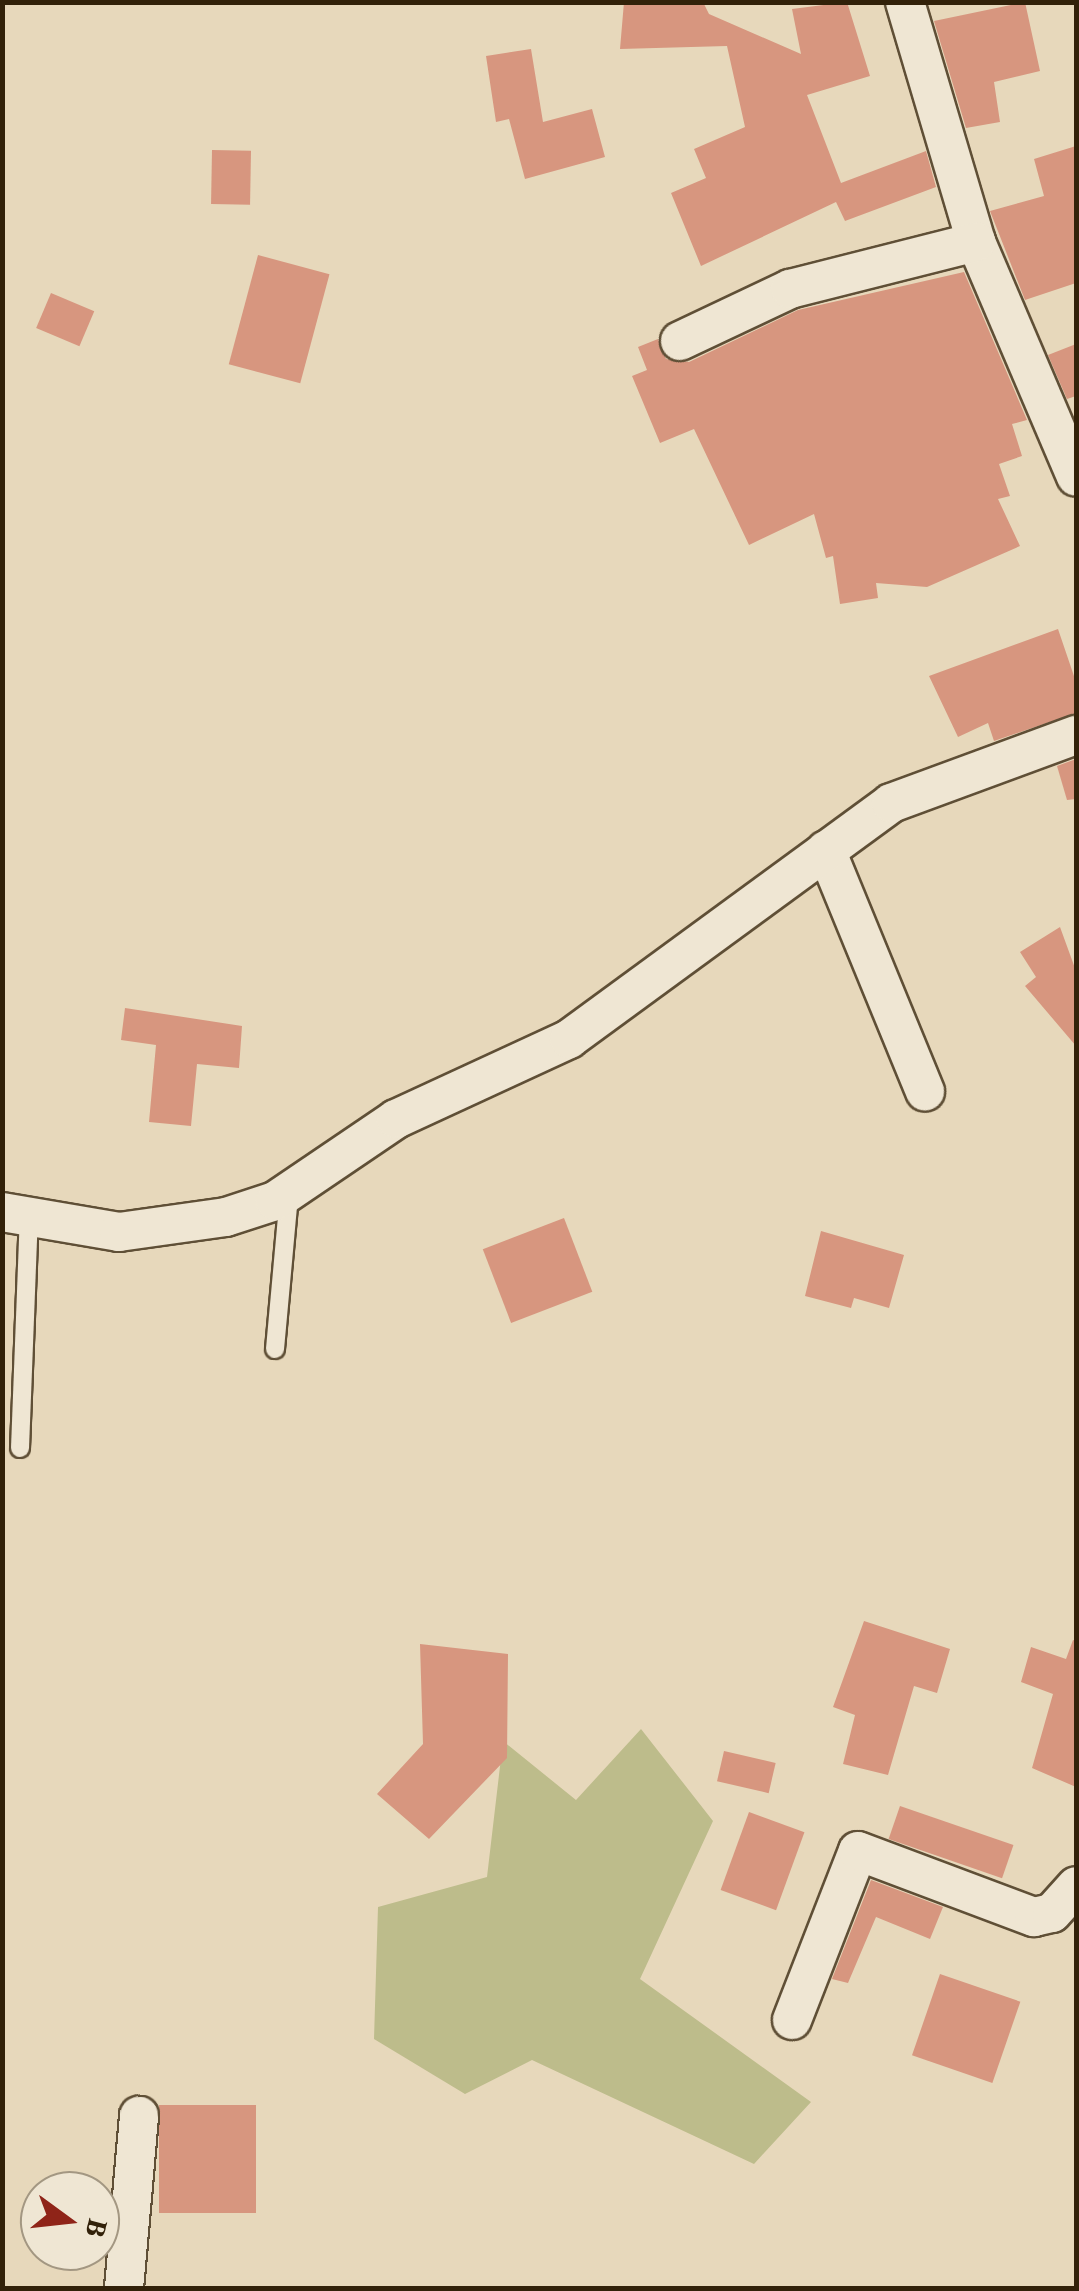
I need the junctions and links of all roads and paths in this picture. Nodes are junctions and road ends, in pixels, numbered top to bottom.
1 (905, 2) edge
2 (976, 242) junction
3 (680, 341) dead end
4 (1076, 477) edge
5 (1076, 735) edge
6 (826, 850) junction
7 (925, 1091) dead end
8 (289, 1194) junction
9 (16, 1214) edge
10 (275, 1349) dead end
11 (20, 1448) dead end
12 (1076, 1886) edge
13 (792, 2020) dead end
14 (138, 2116) dead end
15 (124, 2288) edge

1 - 2 street
2 - 3 street
2 - 4 street
5 - 6 street
6 - 7 street
6 - 8 street
8 - 9 street
8 - 10 lane
9 - 11 lane
12 - 13 street
14 - 15 street

